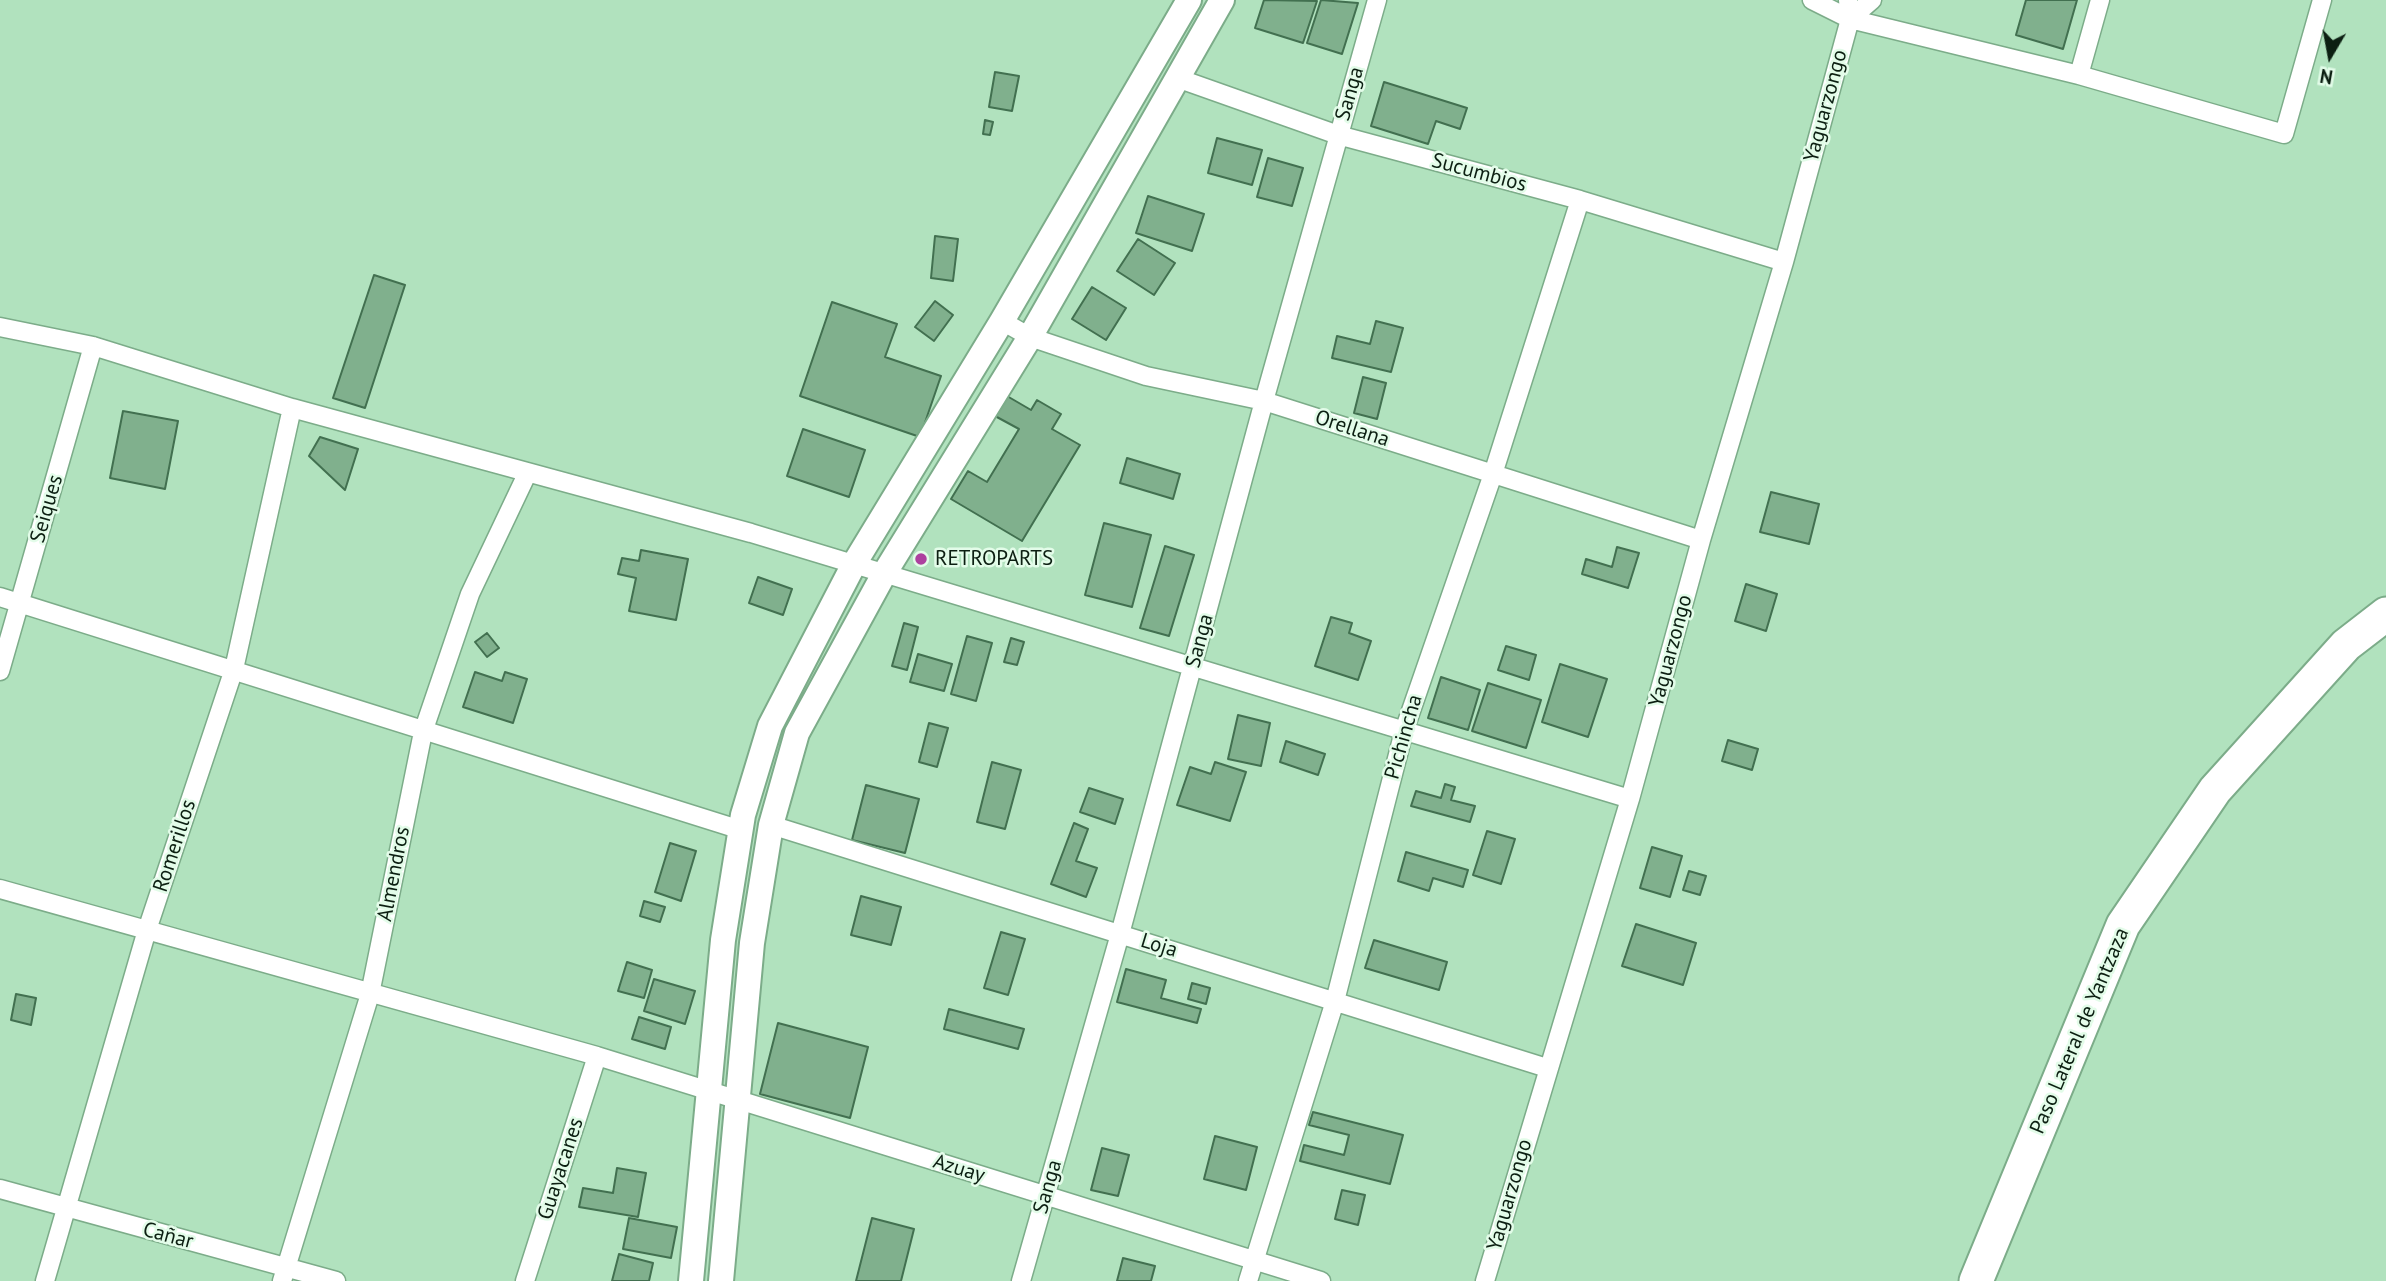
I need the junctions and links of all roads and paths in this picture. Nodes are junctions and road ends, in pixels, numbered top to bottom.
1 (1189, 0) edge
2 (1222, 0) edge
3 (1377, 0) edge
4 (1812, 0) edge
5 (1848, 0) edge
6 (1872, 0) edge
7 (2099, 0) edge
8 (2322, 0) edge
9 (1850, 19) junction
10 (2079, 75) junction
11 (1177, 78) junction
12 (1338, 135) junction
13 (1580, 200) junction
14 (1784, 262) junction
15 (1002, 321) junction
16 (0, 327) edge
17 (1030, 337) junction
18 (93, 346) junction
19 (1264, 401) junction
20 (292, 408) junction
21 (527, 474) junction
22 (1493, 474) junction
23 (1701, 540) junction
24 (854, 564) junction
25 (884, 574) junction
26 (0, 597) edge
27 (21, 603) junction
28 (2386, 614) edge
29 (1194, 667) junction
30 (234, 669) junction
31 (0, 671) edge
32 (1404, 731) junction
33 (423, 732) junction
34 (1630, 799) junction
35 (771, 825) junction
36 (741, 830) junction
37 (0, 889) edge
38 (147, 930) junction
39 (1120, 934) junction
40 (370, 994) junction
41 (1335, 1001) junction
42 (597, 1056) junction
43 (1547, 1068) junction
44 (710, 1091) junction
45 (738, 1101) junction
46 (0, 1189) edge
47 (1046, 1196) junction
48 (63, 1209) junction
49 (1254, 1260) junction
50 (284, 1274) edge
51 (44, 1281) edge
52 (336, 1281) edge
53 (524, 1281) edge
54 (691, 1281) edge
55 (720, 1281) edge
56 (1021, 1281) edge
57 (1248, 1281) edge
58 (1321, 1281) edge
59 (1485, 1281) edge
60 (1976, 1281) edge

1 - 15 main road
2 - 11 main road
3 - 12 street, Sanga
4 - 9 street
5 - 9 street, Yaguarzongo
6 - 9 street
7 - 10 street
8 - 10 street
9 - 10 street
9 - 14 street, Yaguarzongo
11 - 12 street, Sucumbios
11 - 17 main road
12 - 13 street, Sucumbios
12 - 19 street, Sanga
13 - 14 street, Sucumbios
13 - 22 street, Pichincha
14 - 23 street, Yaguarzongo
15 - 17 street, Orellana
15 - 24 main road
16 - 18 street
17 - 19 street, Orellana
17 - 25 main road
18 - 20 street
18 - 27 street, Seiques
19 - 22 street, Orellana
19 - 29 street, Sanga
20 - 21 street
20 - 30 street, Romerillos
21 - 24 street
21 - 33 street, Almendros
22 - 23 street, Orellana
22 - 32 street, Pichincha
23 - 34 street, Yaguarzongo
24 - 25 street
24 - 36 main road
25 - 29 street
25 - 35 main road
26 - 27 street
27 - 30 street
27 - 31 street, Seiques
28 - 60 highway, Paso Lateral de Yantzaza
29 - 32 street
29 - 39 street, Sanga
30 - 33 street
30 - 38 street, Romerillos
32 - 34 street
32 - 41 street, Pichincha
33 - 36 street
33 - 40 street, Almendros
34 - 43 street, Yaguarzongo
35 - 39 street, Loja
35 - 45 main road
36 - 44 main road
37 - 38 street, Azuay
38 - 40 street, Azuay
38 - 48 street, Romerillos
39 - 41 street, Loja
39 - 47 street, Sanga
40 - 42 street, Azuay
40 - 50 street, Almendros
41 - 43 street, Loja
41 - 49 street, Pichincha
42 - 44 street, Azuay
42 - 53 street, Guayacanes
43 - 59 street, Yaguarzongo
44 - 45 street, Azuay
44 - 54 main road
45 - 47 street, Azuay
45 - 55 main road
46 - 48 street, Cañar
47 - 49 street, Azuay
47 - 56 street, Sanga
48 - 50 street, Cañar
48 - 51 street, Romerillos
49 - 57 street, Pichincha
49 - 58 street, Azuay
50 - 52 street, Cañar

